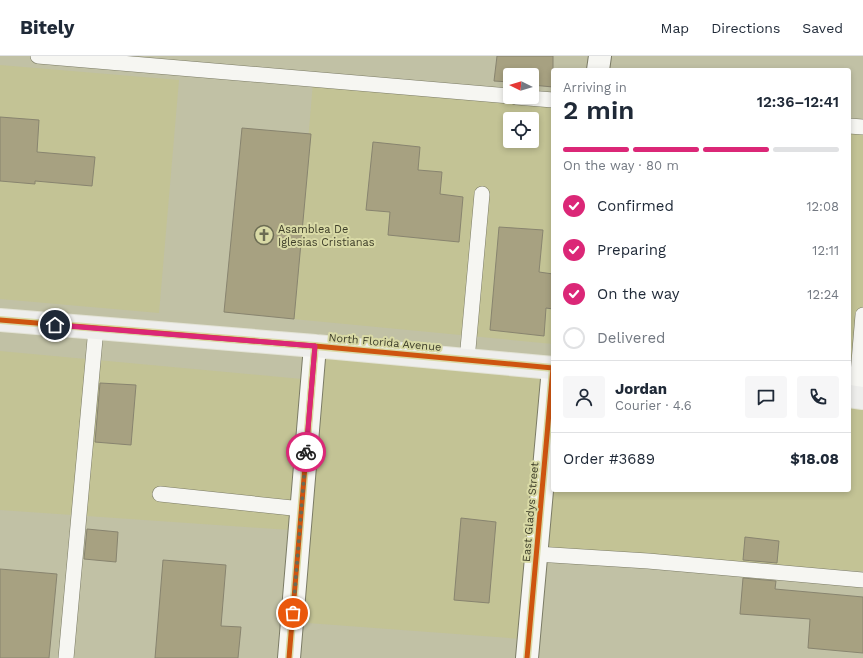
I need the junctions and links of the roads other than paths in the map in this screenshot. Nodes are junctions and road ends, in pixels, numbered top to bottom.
1 (38, 56) edge
2 (600, 56) edge
3 (598, 68) edge
4 (503, 95) edge
5 (539, 99) edge
6 (551, 100) edge
7 (851, 126) edge
8 (863, 127) edge
9 (482, 194) dead end
10 (863, 315) edge
11 (0, 320) edge
12 (96, 328) junction
13 (315, 346) junction
14 (467, 360) junction
15 (551, 368) edge
16 (551, 390) edge
17 (856, 397) edge
18 (160, 494) dead end
19 (302, 509) junction
20 (536, 554) junction
21 (863, 580) edge
22 (66, 658) edge
23 (289, 658) edge
24 (527, 658) edge

1 - 4 lane
2 - 3 street
5 - 6 lane
7 - 8 lane
9 - 14 lane
10 - 17 lane
11 - 12 main road, North Florida Avenue
12 - 13 main road, North Florida Avenue
12 - 22 lane
13 - 14 main road, North Florida Avenue
13 - 19 street
14 - 15 main road, North Florida Avenue
16 - 20 street, East Gladys Street
18 - 19 lane
19 - 23 street
20 - 21 lane
20 - 24 street, East Gladys Street

